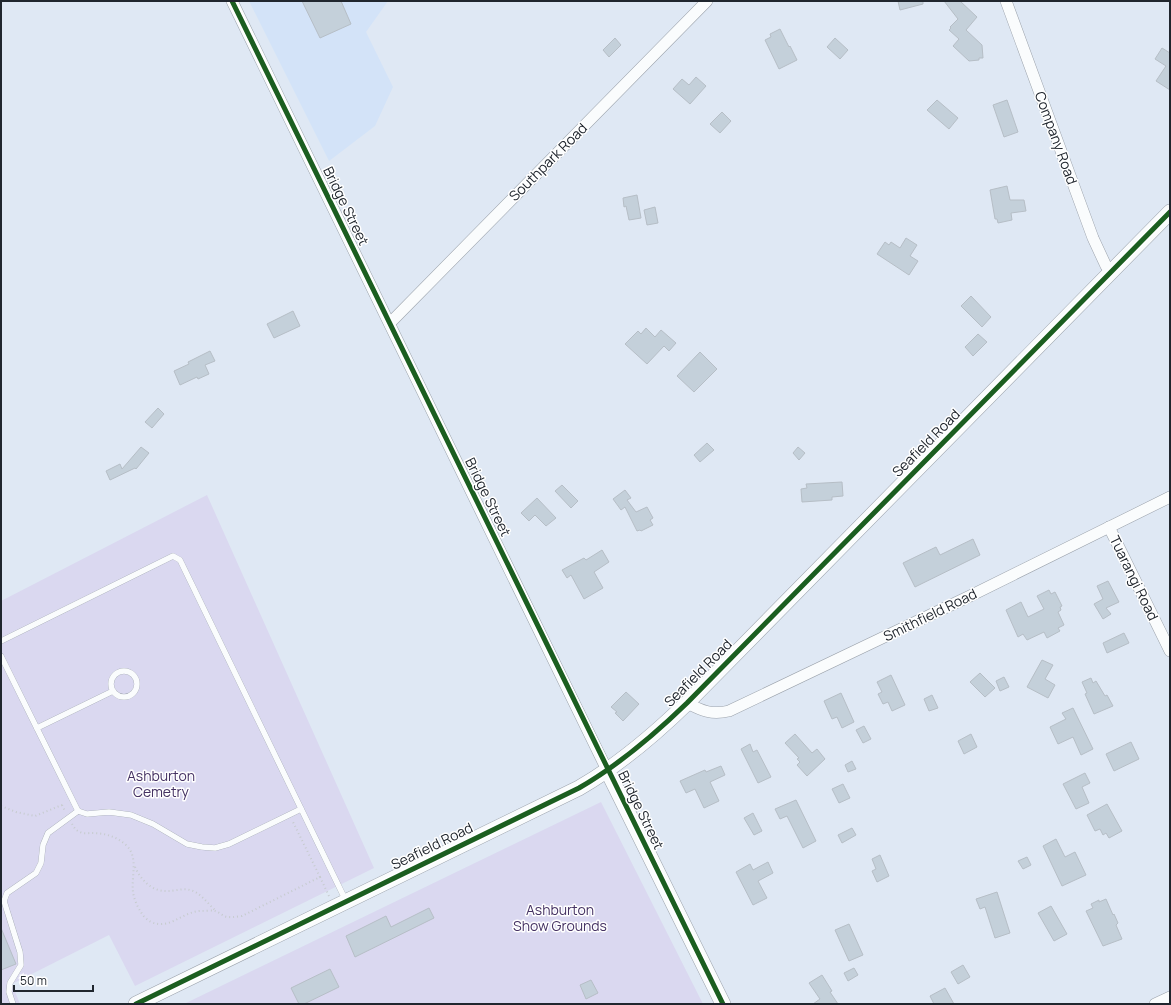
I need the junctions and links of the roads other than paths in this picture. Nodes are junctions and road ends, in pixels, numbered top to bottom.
1 (232, 1) edge
2 (706, 1) edge
3 (1006, 1) edge
4 (1170, 212) edge
5 (1112, 271) junction
6 (390, 323) junction
7 (1170, 497) edge
8 (1109, 527) junction
9 (1, 641) edge
10 (1170, 651) edge
11 (1, 656) edge
12 (113, 691) junction
13 (686, 703) junction
14 (37, 728) junction
15 (607, 770) junction
16 (301, 809) junction
17 (78, 811) junction
18 (340, 904) junction
19 (1170, 997) edge
20 (13, 1004) edge
21 (136, 1004) edge
22 (723, 1004) edge
23 (1155, 1004) edge

1 - 6 street, Bridge Street
2 - 6 street, Southpark Road
3 - 5 street, Company Road
4 - 5 street, Seafield Road
5 - 13 street, Seafield Road
6 - 15 street, Bridge Street
7 - 8 street, Smithfield Road
8 - 10 street, Tuarangi Road
8 - 13 street, Smithfield Road
9 - 16 lane
11 - 14 lane
12 - 12 lane
12 - 14 lane
13 - 15 street, Seafield Road
14 - 17 lane
15 - 18 street, Seafield Road
15 - 22 street, Bridge Street
16 - 17 lane
16 - 18 lane
17 - 20 lane
18 - 21 street, Seafield Road
19 - 23 street

